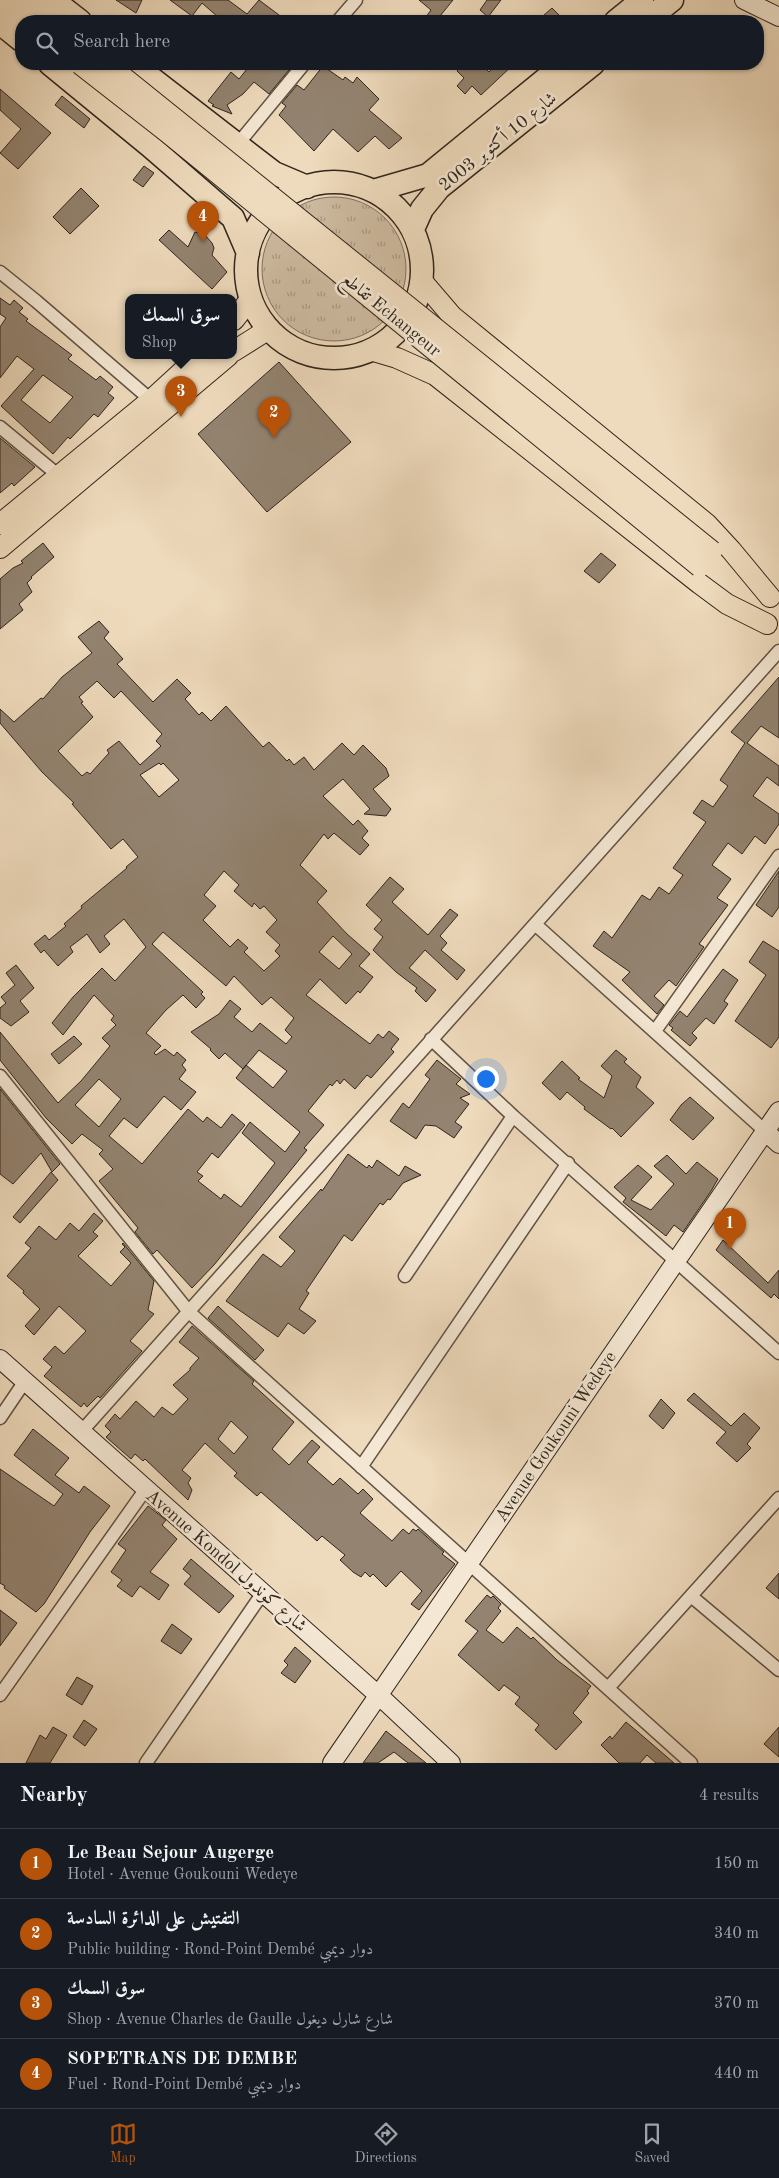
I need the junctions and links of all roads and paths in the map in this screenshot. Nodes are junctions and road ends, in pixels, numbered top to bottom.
1 (1, 0) edge
2 (27, 0) edge
3 (53, 0) edge
4 (642, 0) edge
5 (672, 0) edge
6 (744, 0) edge
7 (349, 2) edge
8 (20, 15) edge
9 (46, 15) edge
10 (72, 15) edge
11 (341, 15) edge
12 (623, 15) edge
13 (653, 15) edge
14 (779, 17) edge
15 (0, 23) edge
16 (15, 35) edge
17 (57, 70) edge
18 (88, 70) edge
19 (114, 70) edge
20 (141, 70) edge
21 (299, 70) edge
22 (557, 70) edge
23 (586, 70) edge
24 (237, 145) junction
25 (307, 187) junction
26 (373, 191) junction
27 (413, 229) junction
28 (248, 252) junction
29 (0, 272) edge
30 (422, 281) junction
31 (251, 298) junction
32 (237, 316) edge
33 (269, 329) junction
34 (237, 349) edge
35 (370, 350) junction
36 (196, 359) edge
37 (224, 359) edge
38 (150, 400) junction
39 (0, 427) edge
40 (125, 431) junction
41 (58, 475) junction
42 (0, 524) edge
43 (0, 548) edge
44 (774, 601) edge
45 (773, 629) edge
46 (779, 651) edge
47 (779, 856) edge
48 (536, 925) junction
49 (655, 1031) junction
50 (431, 1039) junction
51 (0, 1076) edge
52 (779, 1111) edge
53 (513, 1116) junction
54 (774, 1136) edge
55 (568, 1163) junction
56 (681, 1265) junction
57 (405, 1276) dead end
58 (189, 1312) junction
59 (779, 1353) edge
60 (0, 1359) edge
61 (24, 1381) junction
62 (0, 1418) edge
63 (80, 1432) junction
64 (362, 1466) junction
65 (144, 1490) junction
66 (779, 1498) edge
67 (474, 1568) junction
68 (262, 1594) junction
69 (691, 1596) junction
70 (779, 1670) edge
71 (608, 1688) junction
72 (0, 1695) edge
73 (383, 1700) junction
74 (146, 1763) edge
75 (332, 1763) edge
76 (347, 1763) edge
77 (451, 1763) edge
78 (691, 1763) edge

1 - 8 main road
2 - 9 main road
3 - 10 highway
4 - 12 highway
5 - 13 highway
6 - 14 street
7 - 11 street
15 - 16 highway
17 - 28 highway
18 - 45 main road, تقاطع Echangeur, bridge
19 - 44 main road, bridge
20 - 24 highway
21 - 24 street
22 - 26 highway, شارع 10 أكتوبر 2003
23 - 27 highway, شارع 10 أكتوبر 2003
24 - 25 highway
25 - 26 highway
25 - 28 highway
26 - 27 highway
27 - 30 highway
28 - 31 highway
29 - 38 street
30 - 35 highway
30 - 44 main road
31 - 32 main road
31 - 33 highway
33 - 34 main road
33 - 35 highway
35 - 45 main road
36 - 38 main road
37 - 40 main road
38 - 40 main road
39 - 41 street
40 - 41 main road
40 - 43 main road
41 - 42 main road
46 - 48 street
47 - 49 street
48 - 49 street
48 - 50 street
49 - 54 street
50 - 53 street
50 - 58 street
51 - 58 street
52 - 54 street, Avenue Goukouni Wedeye
53 - 55 street
53 - 57 street
54 - 56 street, Avenue Goukouni Wedeye
55 - 56 street
55 - 64 street
56 - 59 street
56 - 67 street, Avenue Goukouni Wedeye
58 - 63 street
58 - 64 street
60 - 61 street, Avenue Kondol شارع كوندول
61 - 62 street
61 - 63 street, Avenue Kondol شارع كوندول
63 - 65 street, Avenue Kondol شارع كوندول
64 - 67 street
65 - 68 street, Avenue Kondol شارع كوندول
65 - 72 street
66 - 69 street
67 - 71 street
67 - 73 street, Avenue Goukouni Wedeye
68 - 73 street, Avenue Kondol شارع كوندول
68 - 74 street
69 - 70 street
69 - 71 street
71 - 78 street
73 - 75 street, Avenue Goukouni Wedeye
73 - 76 street, Avenue Goukouni Wedeye
73 - 77 street, Avenue Kondol شارع كوندول

